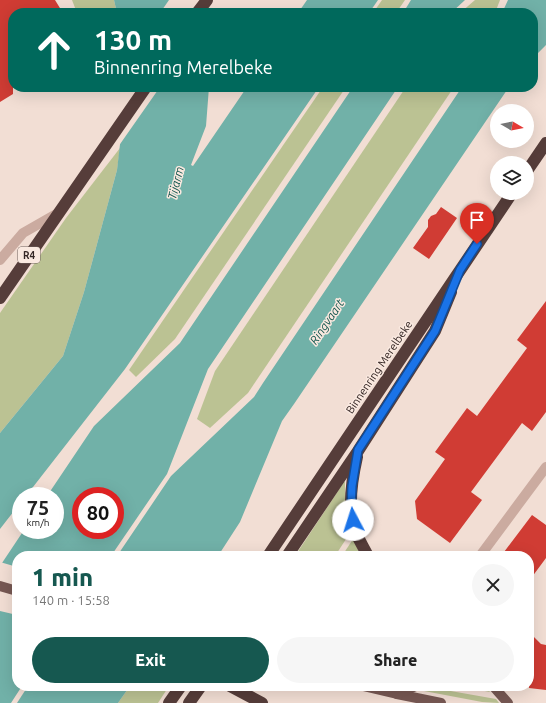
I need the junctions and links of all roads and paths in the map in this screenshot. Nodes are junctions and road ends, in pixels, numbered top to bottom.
1 (142, 92) edge
2 (546, 143) edge
3 (534, 161) edge
4 (507, 200) edge
5 (58, 213) junction
6 (0, 260) edge
7 (460, 270) junction
8 (0, 298) edge
9 (358, 450) junction
10 (546, 467) edge
11 (271, 551) edge
12 (290, 551) edge
13 (366, 551) edge
14 (484, 551) edge
15 (0, 586) edge
16 (12, 590) edge
17 (177, 691) edge
18 (198, 691) edge
19 (239, 691) edge
20 (385, 691) edge
21 (404, 691) edge
22 (497, 691) edge
23 (397, 694) junction
24 (169, 703) edge
25 (190, 703) edge
26 (262, 703) edge
27 (438, 703) edge
28 (508, 703) edge

1 - 5 highway, R4
2 - 3 highway
4 - 7 highway, Binnenring Merelbeke
5 - 6 street
5 - 8 highway, R4
7 - 9 highway
7 - 11 highway, Binnenring Merelbeke
9 - 12 highway
9 - 13 highway
10 - 14 street
15 - 16 main road
17 - 24 highway
18 - 25 highway
19 - 26 highway
20 - 23 main road
21 - 23 main road
22 - 28 main road
23 - 27 main road

